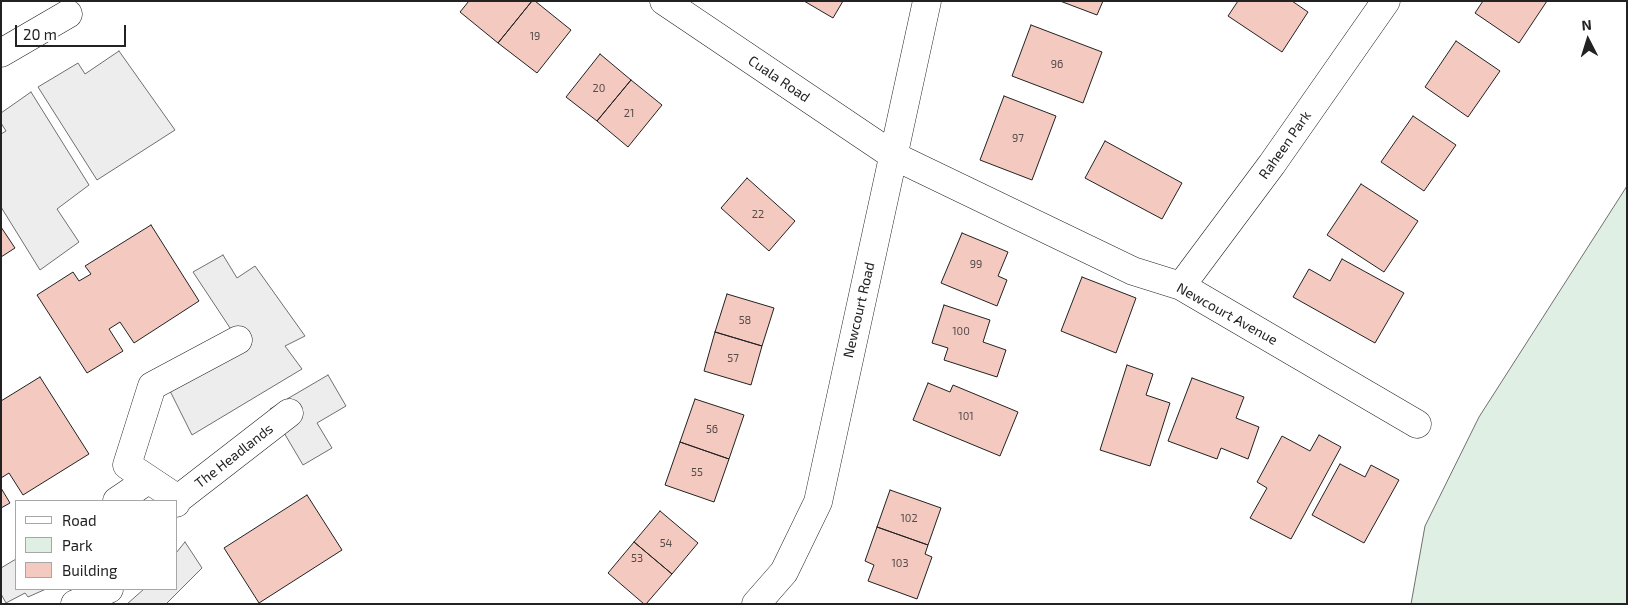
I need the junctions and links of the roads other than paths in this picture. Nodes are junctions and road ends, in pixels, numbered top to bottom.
1 (664, 1) edge
2 (927, 1) edge
3 (1386, 1) edge
4 (68, 14) dead end
5 (1, 53) edge
6 (894, 156) junction
7 (1181, 286) junction
8 (238, 340) dead end
9 (289, 413) dead end
10 (1417, 424) dead end
11 (148, 480) junction
12 (118, 500) edge
13 (176, 500) edge
14 (178, 500) edge
15 (107, 590) edge
16 (75, 604) edge
17 (756, 604) edge

1 - 6 street, Cuala Road
2 - 6 street, Newcourt Road
3 - 7 street, Raheen Park
4 - 5 street
6 - 7 street, Newcourt Avenue
6 - 17 street, Newcourt Road
7 - 10 street, Newcourt Avenue
8 - 11 street, The Headlands
9 - 14 street, The Headlands
11 - 12 street
11 - 13 street, The Headlands
15 - 16 street

